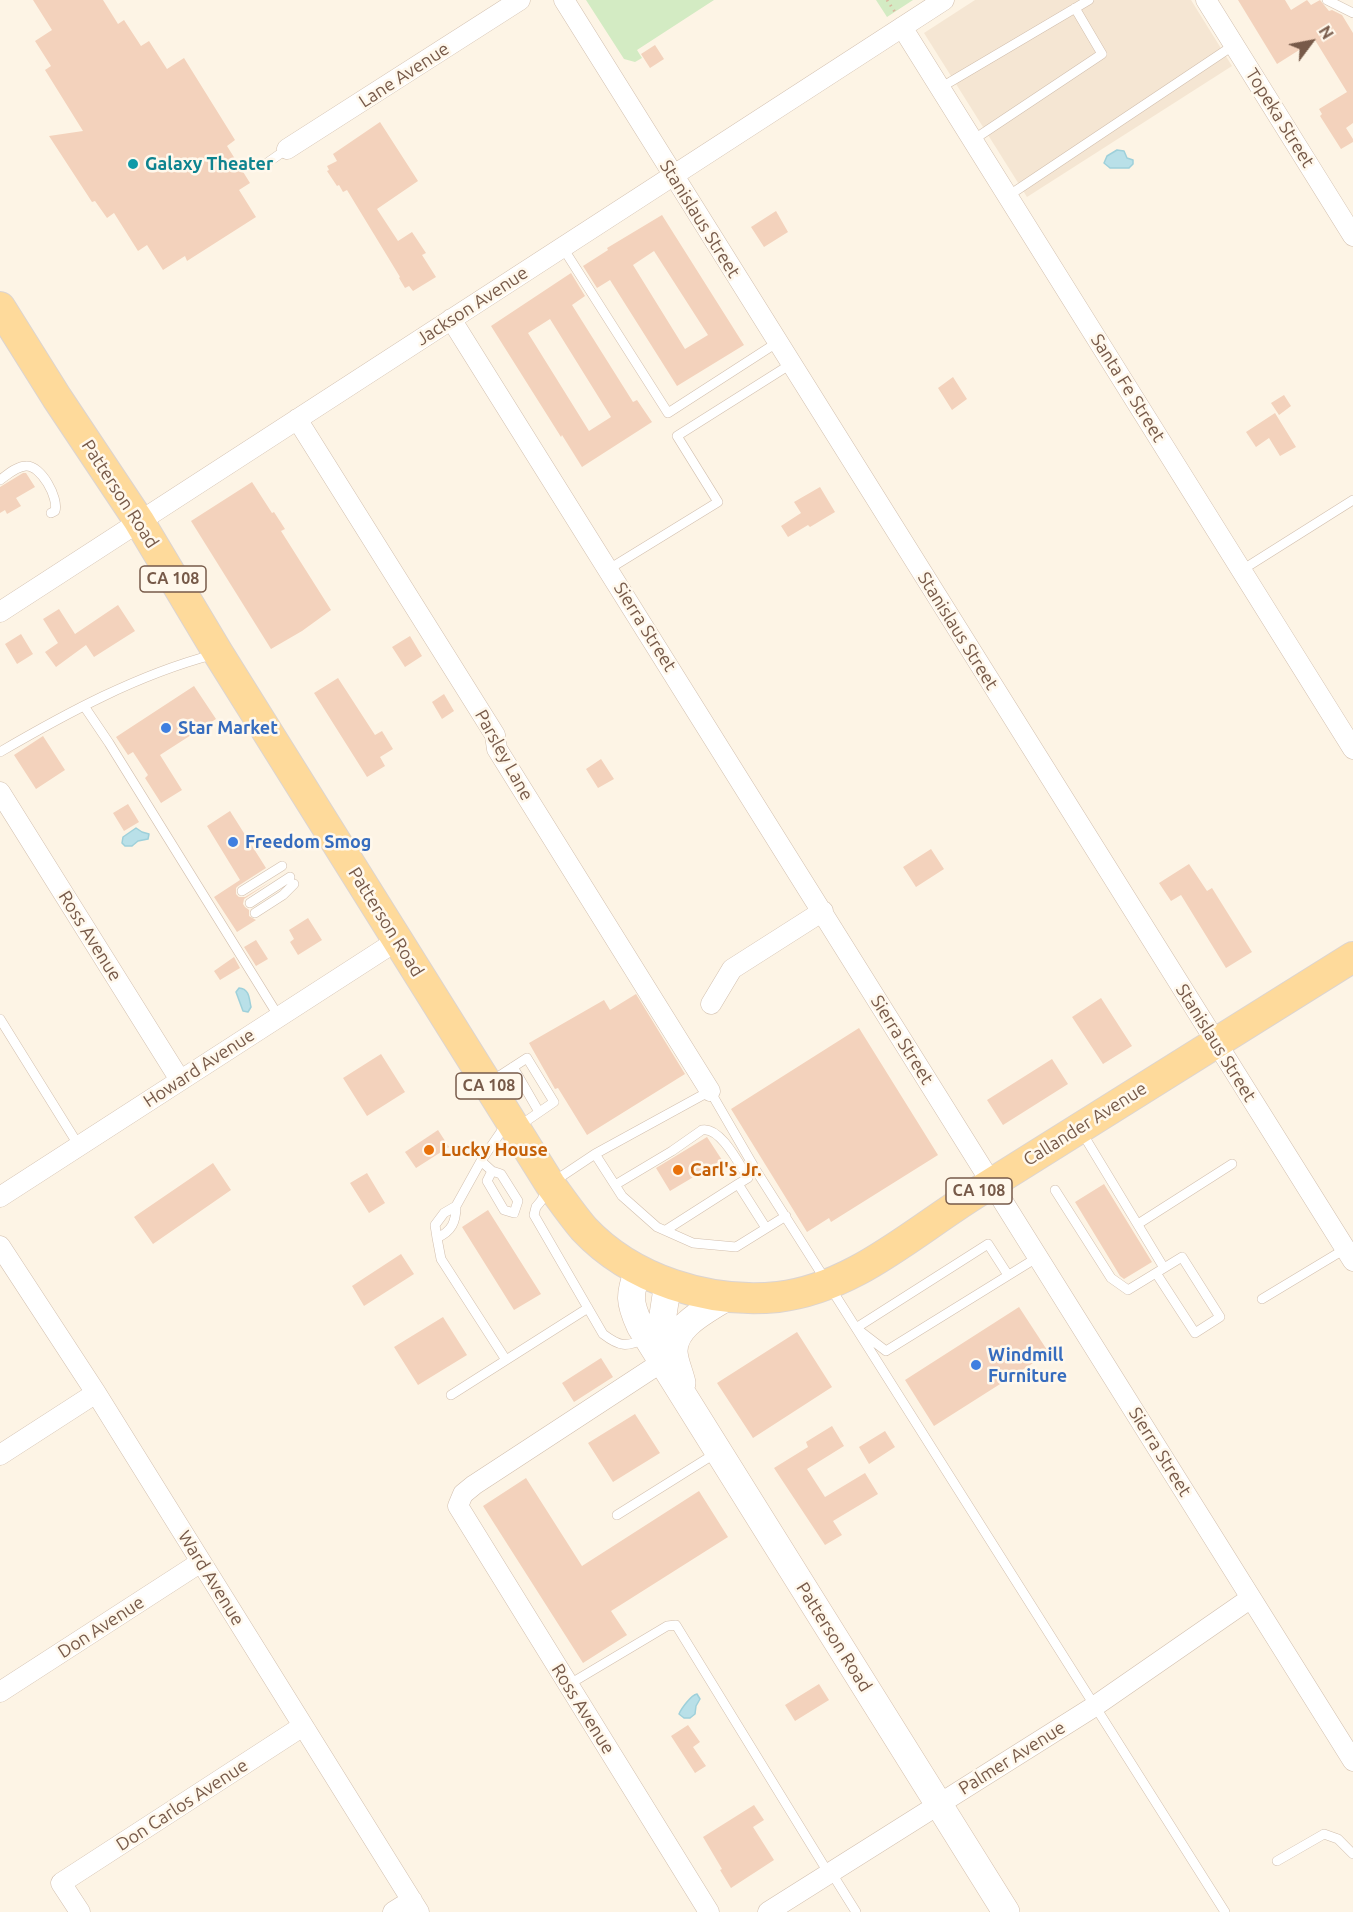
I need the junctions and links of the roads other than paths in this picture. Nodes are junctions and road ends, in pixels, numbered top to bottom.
1 (520, 0) edge
2 (564, 0) edge
3 (944, 0) edge
4 (1089, 0) edge
5 (1206, 0) edge
6 (1327, 0) edge
7 (1075, 8) junction
8 (1353, 13) edge
9 (902, 27) junction
10 (1234, 45) junction
11 (940, 88) junction
12 (973, 140) junction
13 (287, 149) joint
14 (267, 163) dead end
15 (674, 176) junction
16 (1008, 196) junction
17 (1350, 225) edge
18 (563, 248) junction
19 (0, 307) edge
20 (451, 319) junction
21 (777, 342) junction
22 (791, 364) junction
23 (297, 418) junction
24 (0, 480) edge
25 (1353, 500) edge
26 (51, 513) dead end
27 (139, 521) junction
28 (609, 569) junction
29 (1242, 570) junction
30 (0, 612) edge
31 (218, 653) junction
32 (84, 706) junction
33 (1353, 749) edge
34 (0, 752) edge
35 (0, 792) edge
36 (282, 866) dead end
37 (242, 891) dead end
38 (250, 903) dead end
39 (823, 911) junction
40 (255, 913) dead end
41 (398, 940) junction
42 (1353, 957) edge
43 (711, 1004) dead end
44 (279, 1017) junction
45 (0, 1019) edge
46 (1216, 1042) junction
47 (513, 1067) junction
48 (180, 1080) junction
49 (488, 1083) junction
50 (710, 1091) junction
51 (521, 1120) junction
52 (1079, 1129) junction
53 (79, 1146) junction
54 (595, 1154) junction
55 (481, 1161) junction
56 (1232, 1164) dead end
57 (492, 1171) junction
58 (992, 1183) junction
59 (550, 1184) junction
60 (738, 1184) junction
61 (615, 1185) junction
62 (1055, 1190) dead end
63 (0, 1197) edge
64 (456, 1206) junction
65 (514, 1213) junction
66 (534, 1215) junction
67 (786, 1216) junction
68 (1138, 1224) junction
69 (766, 1228) junction
70 (584, 1229) joint
71 (666, 1230) junction
72 (438, 1238) junction
73 (0, 1246) edge
74 (1349, 1255) edge
75 (1038, 1257) junction
76 (638, 1270) junction
77 (1160, 1271) junction
78 (1008, 1275) junction
79 (668, 1282) junction
80 (829, 1284) junction
81 (725, 1298) junction
82 (1262, 1299) dead end
83 (588, 1308) junction
84 (856, 1328) junction
85 (647, 1339) junction
86 (506, 1360) junction
87 (662, 1362) junction
88 (96, 1393) junction
89 (452, 1395) dead end
90 (686, 1402) junction
91 (718, 1452) junction
92 (0, 1455) edge
93 (618, 1515) dead end
94 (201, 1562) junction
95 (1251, 1598) junction
96 (568, 1685) junction
97 (0, 1692) edge
98 (1095, 1706) junction
99 (303, 1726) junction
100 (1353, 1761) edge
101 (938, 1804) junction
102 (1353, 1854) edge
103 (1277, 1861) dead end
104 (830, 1873) junction
105 (416, 1906) edge
106 (80, 1912) edge
107 (393, 1912) edge
108 (709, 1912) edge
109 (768, 1912) edge
110 (856, 1912) edge
111 (1006, 1912) edge
112 (1225, 1912) edge

1 - 13 street, Lane Avenue
2 - 15 street, Stanislaus Street
3 - 9 street, Jackson Avenue
4 - 7 lane
5 - 10 street, Topeka Street
6 - 8 lane
7 - 11 lane
7 - 12 lane
9 - 11 street, Santa Fe Street
9 - 15 street, Jackson Avenue
10 - 16 lane
10 - 17 street, Topeka Street
11 - 12 street, Santa Fe Street
12 - 16 street, Santa Fe Street
13 - 14 lane
15 - 18 street, Jackson Avenue
15 - 21 street, Stanislaus Street
16 - 29 street, Santa Fe Street
18 - 20 street, Jackson Avenue
18 - 21 lane
19 - 27 main road, Patterson Road / CA 108
20 - 23 street, Jackson Avenue
20 - 28 street, Sierra Street
21 - 22 street, Stanislaus Street
22 - 28 lane
22 - 46 street, Stanislaus Street
23 - 27 street, Jackson Avenue
23 - 50 street, Parsley Lane
24 - 26 lane
25 - 29 lane
27 - 30 street, Jackson Avenue
27 - 31 main road, Patterson Road / CA 108
28 - 39 street, Sierra Street
29 - 33 street, Santa Fe Street
31 - 32 lane
31 - 41 main road, Patterson Road / CA 108
32 - 34 lane
32 - 44 lane
35 - 48 street, Ross Avenue
36 - 37 lane
38 - 40 lane
39 - 43 street
39 - 58 street, Sierra Street
41 - 44 street, Howard Avenue
41 - 49 main road, Patterson Road / CA 108
42 - 46 main road, Callander Avenue / CA 108
44 - 48 street, Howard Avenue
45 - 53 lane
46 - 52 main road, Callander Avenue / CA 108
46 - 74 street, Stanislaus Street
47 - 49 lane
47 - 51 lane
47 - 51 lane
48 - 53 street, Howard Avenue
49 - 51 main road, Patterson Road / CA 108
50 - 54 lane
50 - 67 lane
51 - 55 lane
51 - 59 main road, Patterson Road / CA 108
52 - 58 main road, Callander Avenue / CA 108
52 - 68 lane
53 - 63 street, Howard Avenue
54 - 59 lane
54 - 61 lane
55 - 57 lane
55 - 64 lane
56 - 68 lane
57 - 65 lane
57 - 65 lane
58 - 75 street, Sierra Street
58 - 80 main road, Callander Avenue / CA 108
59 - 66 lane
59 - 70 main road, Patterson Road / CA 108
60 - 61 lane
60 - 69 lane
60 - 71 lane
61 - 71 lane
62 - 77 lane
64 - 72 lane
64 - 72 lane
65 - 66 lane
66 - 83 lane
67 - 69 lane
67 - 80 lane
68 - 77 lane
69 - 71 lane
70 - 76 main road, Callander Avenue / CA 108
72 - 86 lane
73 - 88 street, Ward Avenue
74 - 82 lane
75 - 78 lane
75 - 95 street, Sierra Street
76 - 79 main road, Callander Avenue / CA 108
76 - 85 main road, Patterson Road
77 - 77 lane
78 - 84 lane
78 - 84 lane
79 - 81 main road, Callander Avenue / CA 108
79 - 87 main road, Patterson Road
80 - 81 main road, Callander Avenue / CA 108
80 - 84 lane
81 - 90 main road
83 - 85 lane
83 - 86 lane
84 - 98 lane
85 - 87 main road, Patterson Road
86 - 89 lane
87 - 90 main road, Patterson Road
87 - 96 street, Ross Avenue
88 - 92 street
88 - 94 street, Ward Avenue
90 - 91 main road, Patterson Road
91 - 93 lane
91 - 101 main road, Patterson Road
94 - 97 street, Don Avenue
94 - 99 street, Ward Avenue
95 - 98 street, Palmer Avenue
95 - 100 street, Sierra Street
96 - 104 lane
96 - 108 street, Ross Avenue
98 - 101 street, Palmer Avenue
98 - 112 lane
99 - 105 street, Ward Avenue
99 - 106 street, Don Carlos Avenue
101 - 104 street, Palmer Avenue
101 - 111 main road, Patterson Road
102 - 103 lane
104 - 109 street, Palmer Avenue
104 - 110 lane
105 - 107 street

